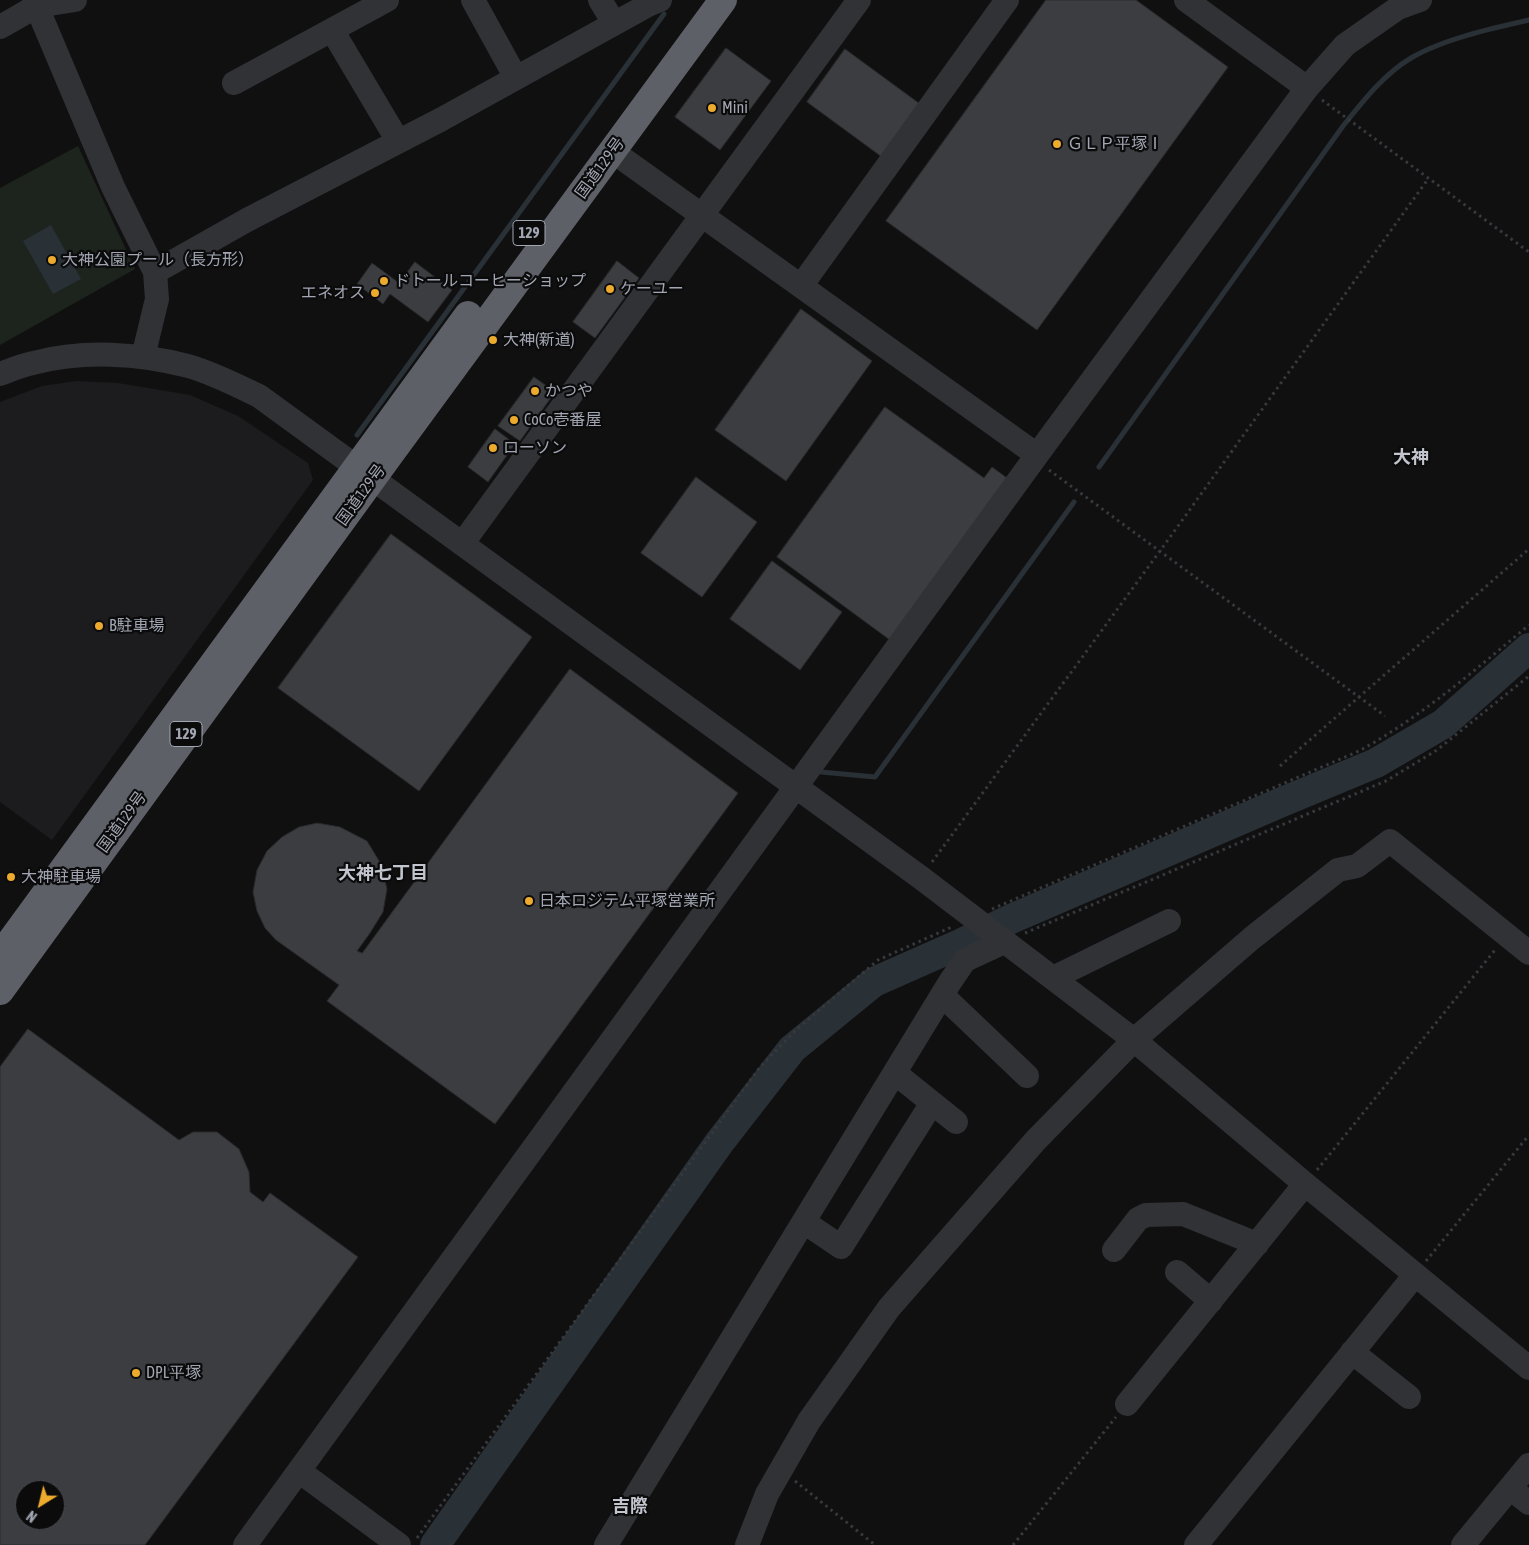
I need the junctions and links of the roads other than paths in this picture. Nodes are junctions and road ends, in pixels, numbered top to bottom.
1 (75, 0) edge
2 (387, 0) edge
3 (473, 0) edge
4 (600, 0) edge
5 (660, 0) edge
6 (701, 0) edge
7 (723, 0) edge
8 (859, 0) edge
9 (1007, 0) edge
10 (1186, 0) edge
11 (1420, 0) edge
12 (36, 3) edge
13 (614, 23) junction
14 (0, 27) edge
15 (332, 30) junction
16 (516, 78) junction
17 (234, 83) dead end
18 (1307, 88) junction
19 (398, 141) junction
20 (612, 151) junction
21 (702, 215) junction
22 (155, 272) junction
23 (801, 286) junction
24 (143, 357) junction
25 (0, 374) edge
26 (1036, 457) junction
27 (365, 472) junction
28 (462, 544) junction
29 (796, 787) junction
30 (1169, 921) dead end
31 (1003, 940) junction
32 (1529, 953) edge
33 (0, 956) edge
34 (1053, 978) junction
35 (0, 991) edge
36 (942, 995) junction
37 (1134, 1040) junction
38 (895, 1073) junction
39 (1027, 1076) dead end
40 (932, 1103) junction
41 (956, 1122) dead end
42 (1305, 1184) junction
43 (804, 1222) junction
44 (1257, 1244) junction
45 (1114, 1250) dead end
46 (1177, 1272) dead end
47 (1415, 1275) junction
48 (1211, 1300) junction
49 (1352, 1352) junction
50 (1529, 1368) edge
51 (1409, 1397) dead end
52 (1127, 1404) road end
53 (1529, 1465) edge
54 (299, 1471) junction
55 (1510, 1488) junction
56 (1529, 1503) edge
57 (245, 1545) edge
58 (399, 1545) edge
59 (606, 1545) edge
60 (747, 1545) edge
61 (1196, 1545) edge
62 (1463, 1545) edge

1 - 12 street
2 - 15 street
3 - 16 street
4 - 13 street
5 - 13 street
6 - 27 highway, 国道129号 / 129
7 - 20 highway, 国道129号 / 129
8 - 21 street
9 - 23 street
10 - 18 street
11 - 18 street
12 - 14 street
12 - 22 street
13 - 16 street
15 - 17 street
15 - 19 street
16 - 19 street
18 - 26 street
19 - 22 street
20 - 21 street
20 - 27 highway, 国道129号 / 129
21 - 23 street
21 - 28 street
22 - 24 street
23 - 26 street
24 - 25 street
24 - 27 street
26 - 29 street
27 - 28 street
27 - 33 highway, 国道129号 / 129
27 - 35 highway, 国道129号 / 129
28 - 29 street
29 - 31 street
29 - 54 street
30 - 34 street
31 - 34 street
31 - 36 street
32 - 37 street
34 - 37 street
36 - 38 street
36 - 39 street
37 - 42 street
37 - 60 street
38 - 40 street
38 - 43 street
40 - 41 street
40 - 43 street
42 - 44 street
42 - 47 street
43 - 59 street
44 - 45 street
44 - 48 street
46 - 48 street
47 - 49 street
47 - 50 street
48 - 52 street
49 - 51 street
49 - 61 street
53 - 55 street
54 - 57 street
54 - 58 street
55 - 56 street
55 - 62 street

